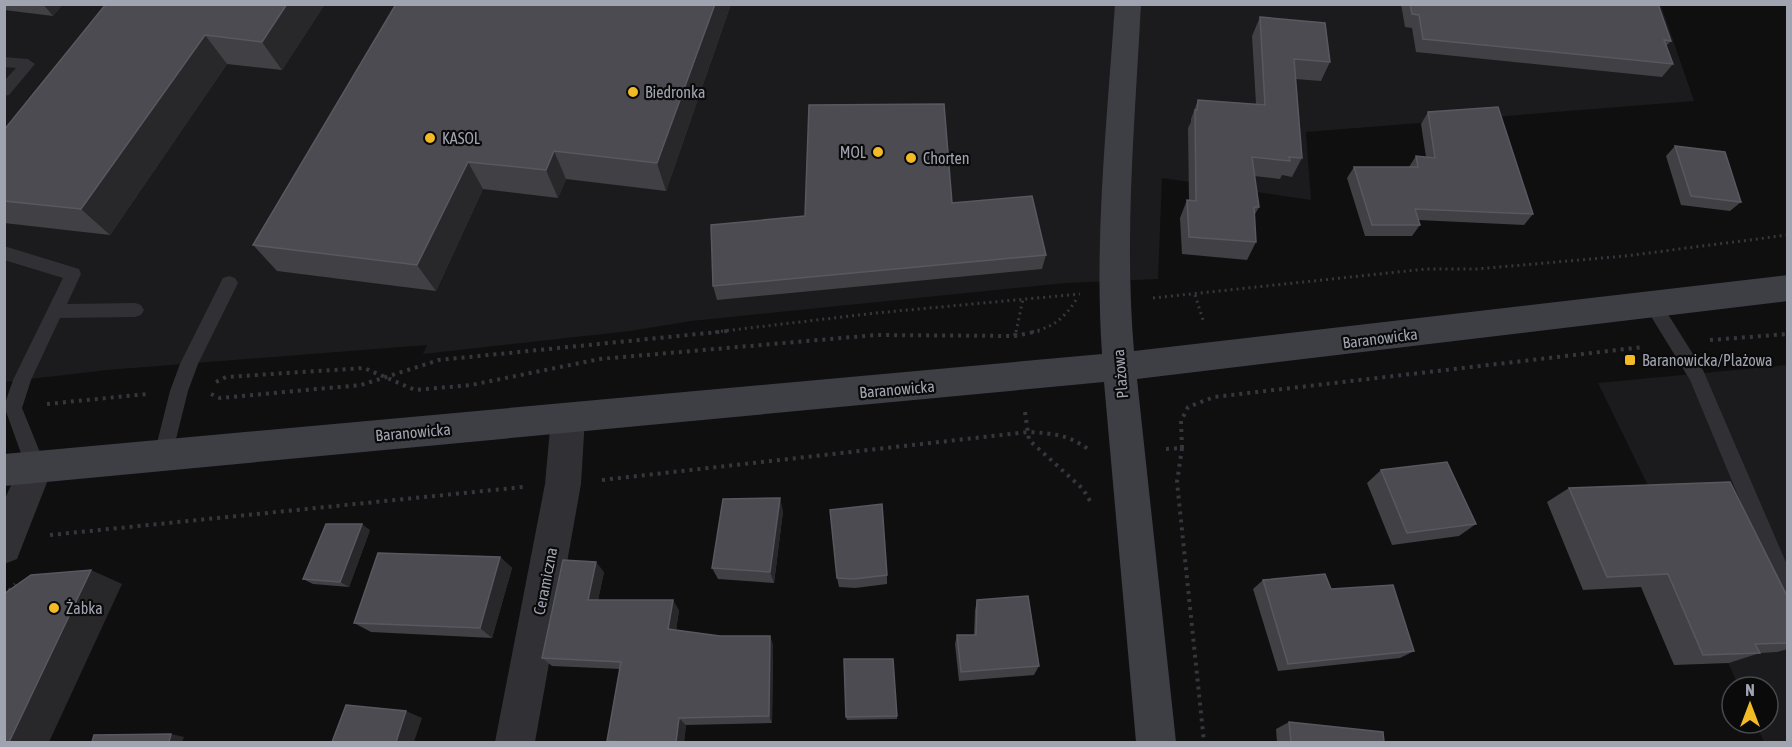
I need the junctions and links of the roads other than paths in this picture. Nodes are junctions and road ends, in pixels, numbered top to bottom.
1 (1128, 4) edge
2 (4, 62) edge
3 (4, 92) edge
4 (4, 253) edge
5 (229, 283) dead end
6 (1788, 288) edge
7 (1653, 305) junction
8 (135, 310) dead end
9 (56, 311) junction
10 (1119, 367) junction
11 (567, 418) junction
12 (163, 455) junction
13 (20, 468) edge
14 (4, 547) edge
15 (1788, 592) edge
16 (515, 742) edge
17 (1156, 742) edge

1 - 10 street, Plażowa
2 - 3 lane
4 - 9 lane
5 - 12 lane
6 - 7 street, Baranowicka
7 - 10 street, Baranowicka
7 - 15 lane
8 - 9 lane
9 - 13 lane
10 - 11 street, Baranowicka
10 - 17 street, Plażowa
11 - 12 street, Baranowicka
11 - 16 street, Ceramiczna
12 - 13 street, Baranowicka
13 - 14 street

